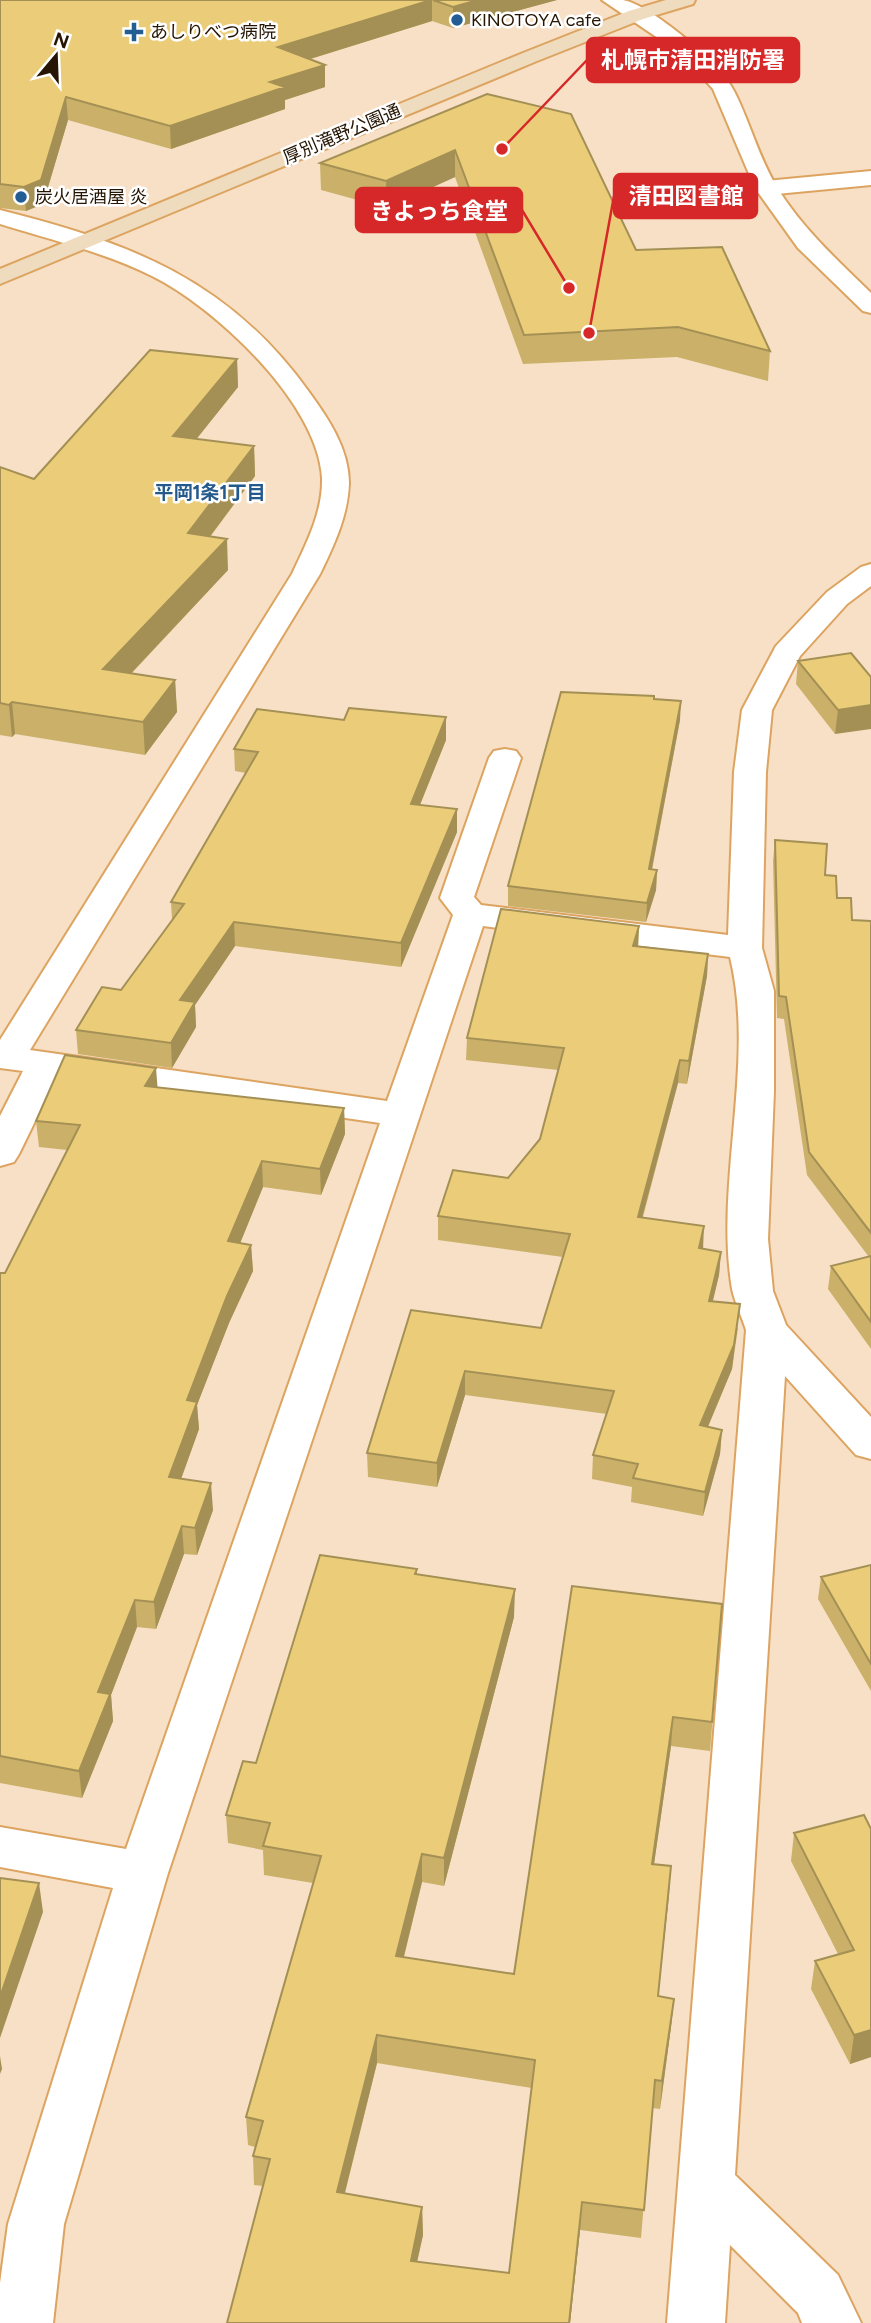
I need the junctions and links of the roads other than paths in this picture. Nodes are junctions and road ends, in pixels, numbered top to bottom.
1 (686, 0) edge
2 (624, 5) edge
3 (482, 55) dead end
4 (871, 178) edge
5 (766, 188) junction
6 (0, 217) edge
7 (80, 230) junction
8 (0, 276) edge
9 (871, 306) edge
10 (871, 573) edge
11 (505, 758) dead end
12 (470, 915) junction
13 (745, 948) junction
14 (4, 1058) edge
15 (45, 1064) junction
16 (403, 1115) junction
17 (0, 1154) edge
18 (767, 1330) junction
19 (871, 1444) edge
20 (0, 1847) edge
21 (143, 1874) junction
22 (704, 2182) junction
23 (24, 2323) edge
24 (696, 2323) edge
25 (832, 2323) edge

1 - 2 main road, 厚別滝野公園通
2 - 3 main road, 厚別滝野公園通
2 - 5 street
2 - 7 main road, 厚別滝野公園通
4 - 5 street
5 - 9 street
6 - 7 street
7 - 8 main road, 厚別滝野公園通
7 - 14 street
10 - 13 street
11 - 12 street
12 - 13 street
12 - 16 street
13 - 18 street
14 - 15 street
15 - 16 street
15 - 17 street
16 - 21 street
18 - 19 street
18 - 22 street
20 - 21 street
21 - 23 street
22 - 24 street
22 - 25 street

